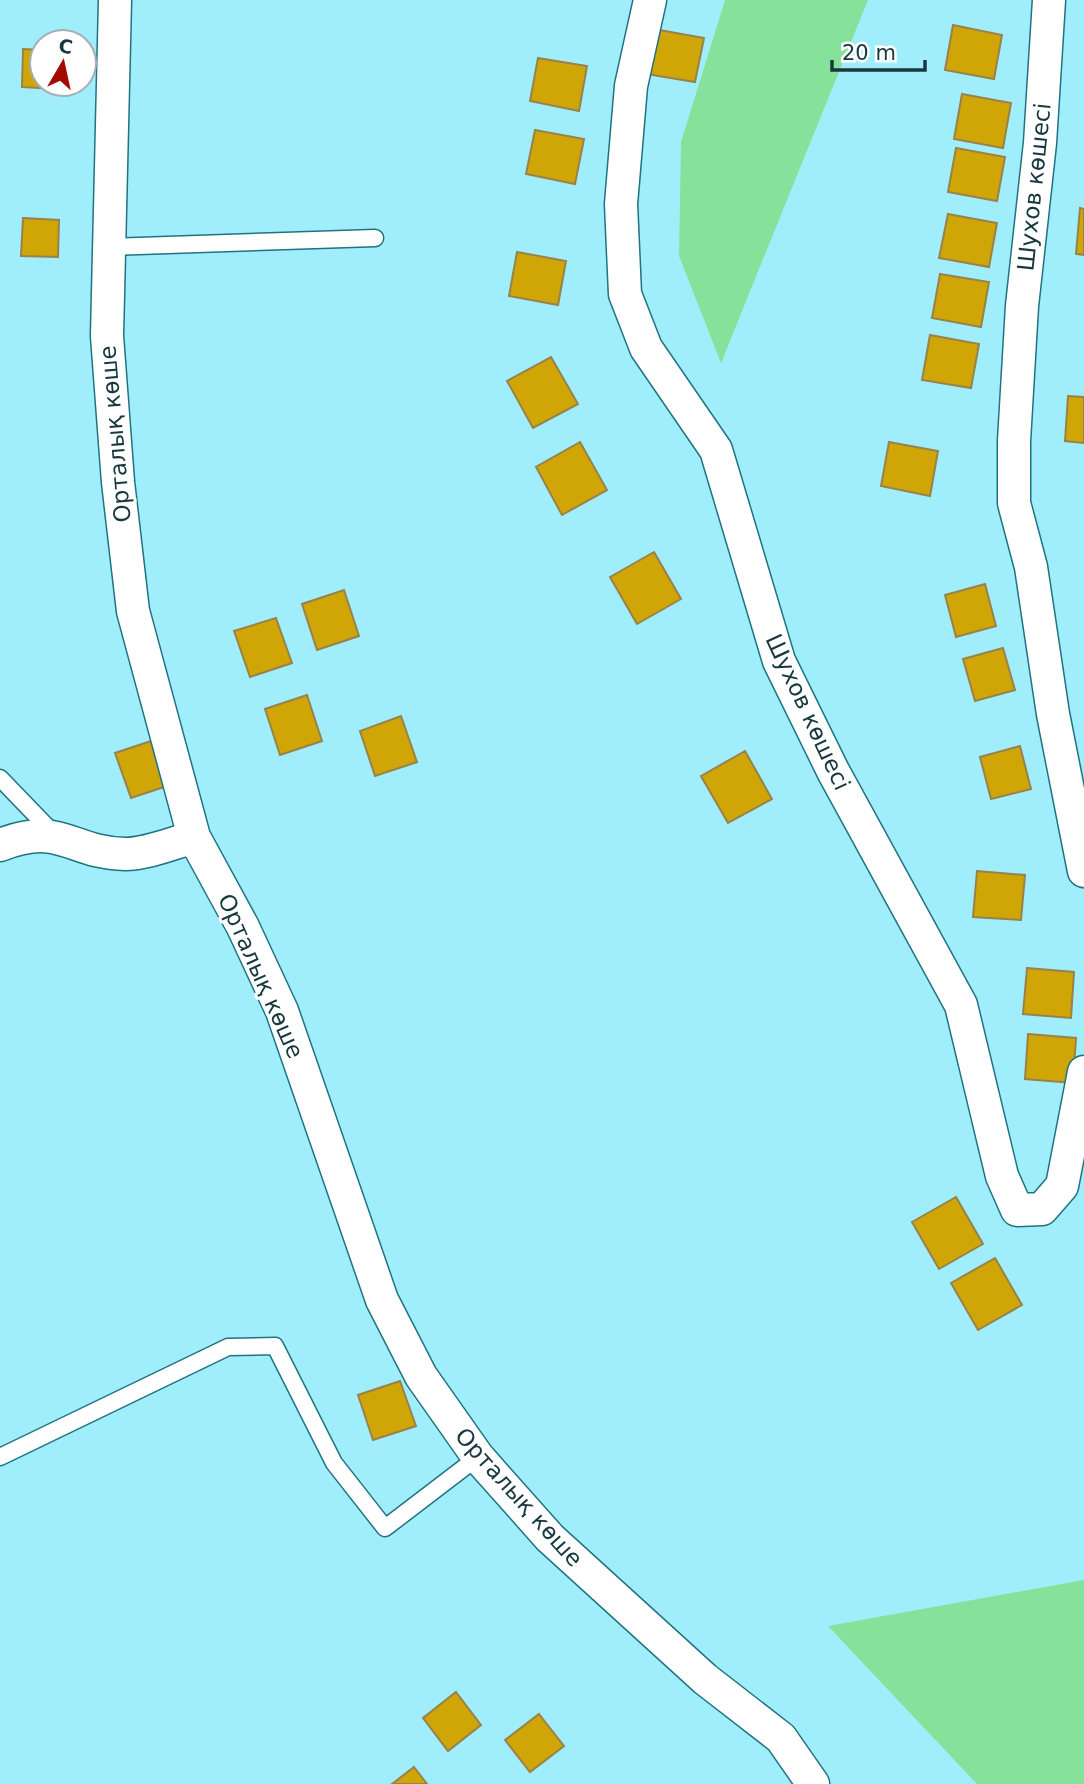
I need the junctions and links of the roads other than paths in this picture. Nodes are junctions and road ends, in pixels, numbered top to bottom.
1 (116, 0) edge
2 (650, 0) edge
3 (1049, 0) edge
4 (375, 238) dead end
5 (109, 247) junction
6 (0, 778) edge
7 (55, 835) junction
8 (194, 837) junction
9 (0, 845) edge
10 (1084, 871) edge
11 (1084, 1072) edge
12 (0, 1457) edge
13 (478, 1457) junction
14 (813, 1784) edge

1 - 5 street, Орталық көше
2 - 11 street, Шухов көшесі
3 - 10 street, Шухов көшесі
4 - 5 lane
5 - 8 street, Орталық көше
6 - 7 lane
7 - 8 street
7 - 9 street
8 - 13 street, Орталық көше
12 - 13 lane
13 - 14 street, Орталық көше

